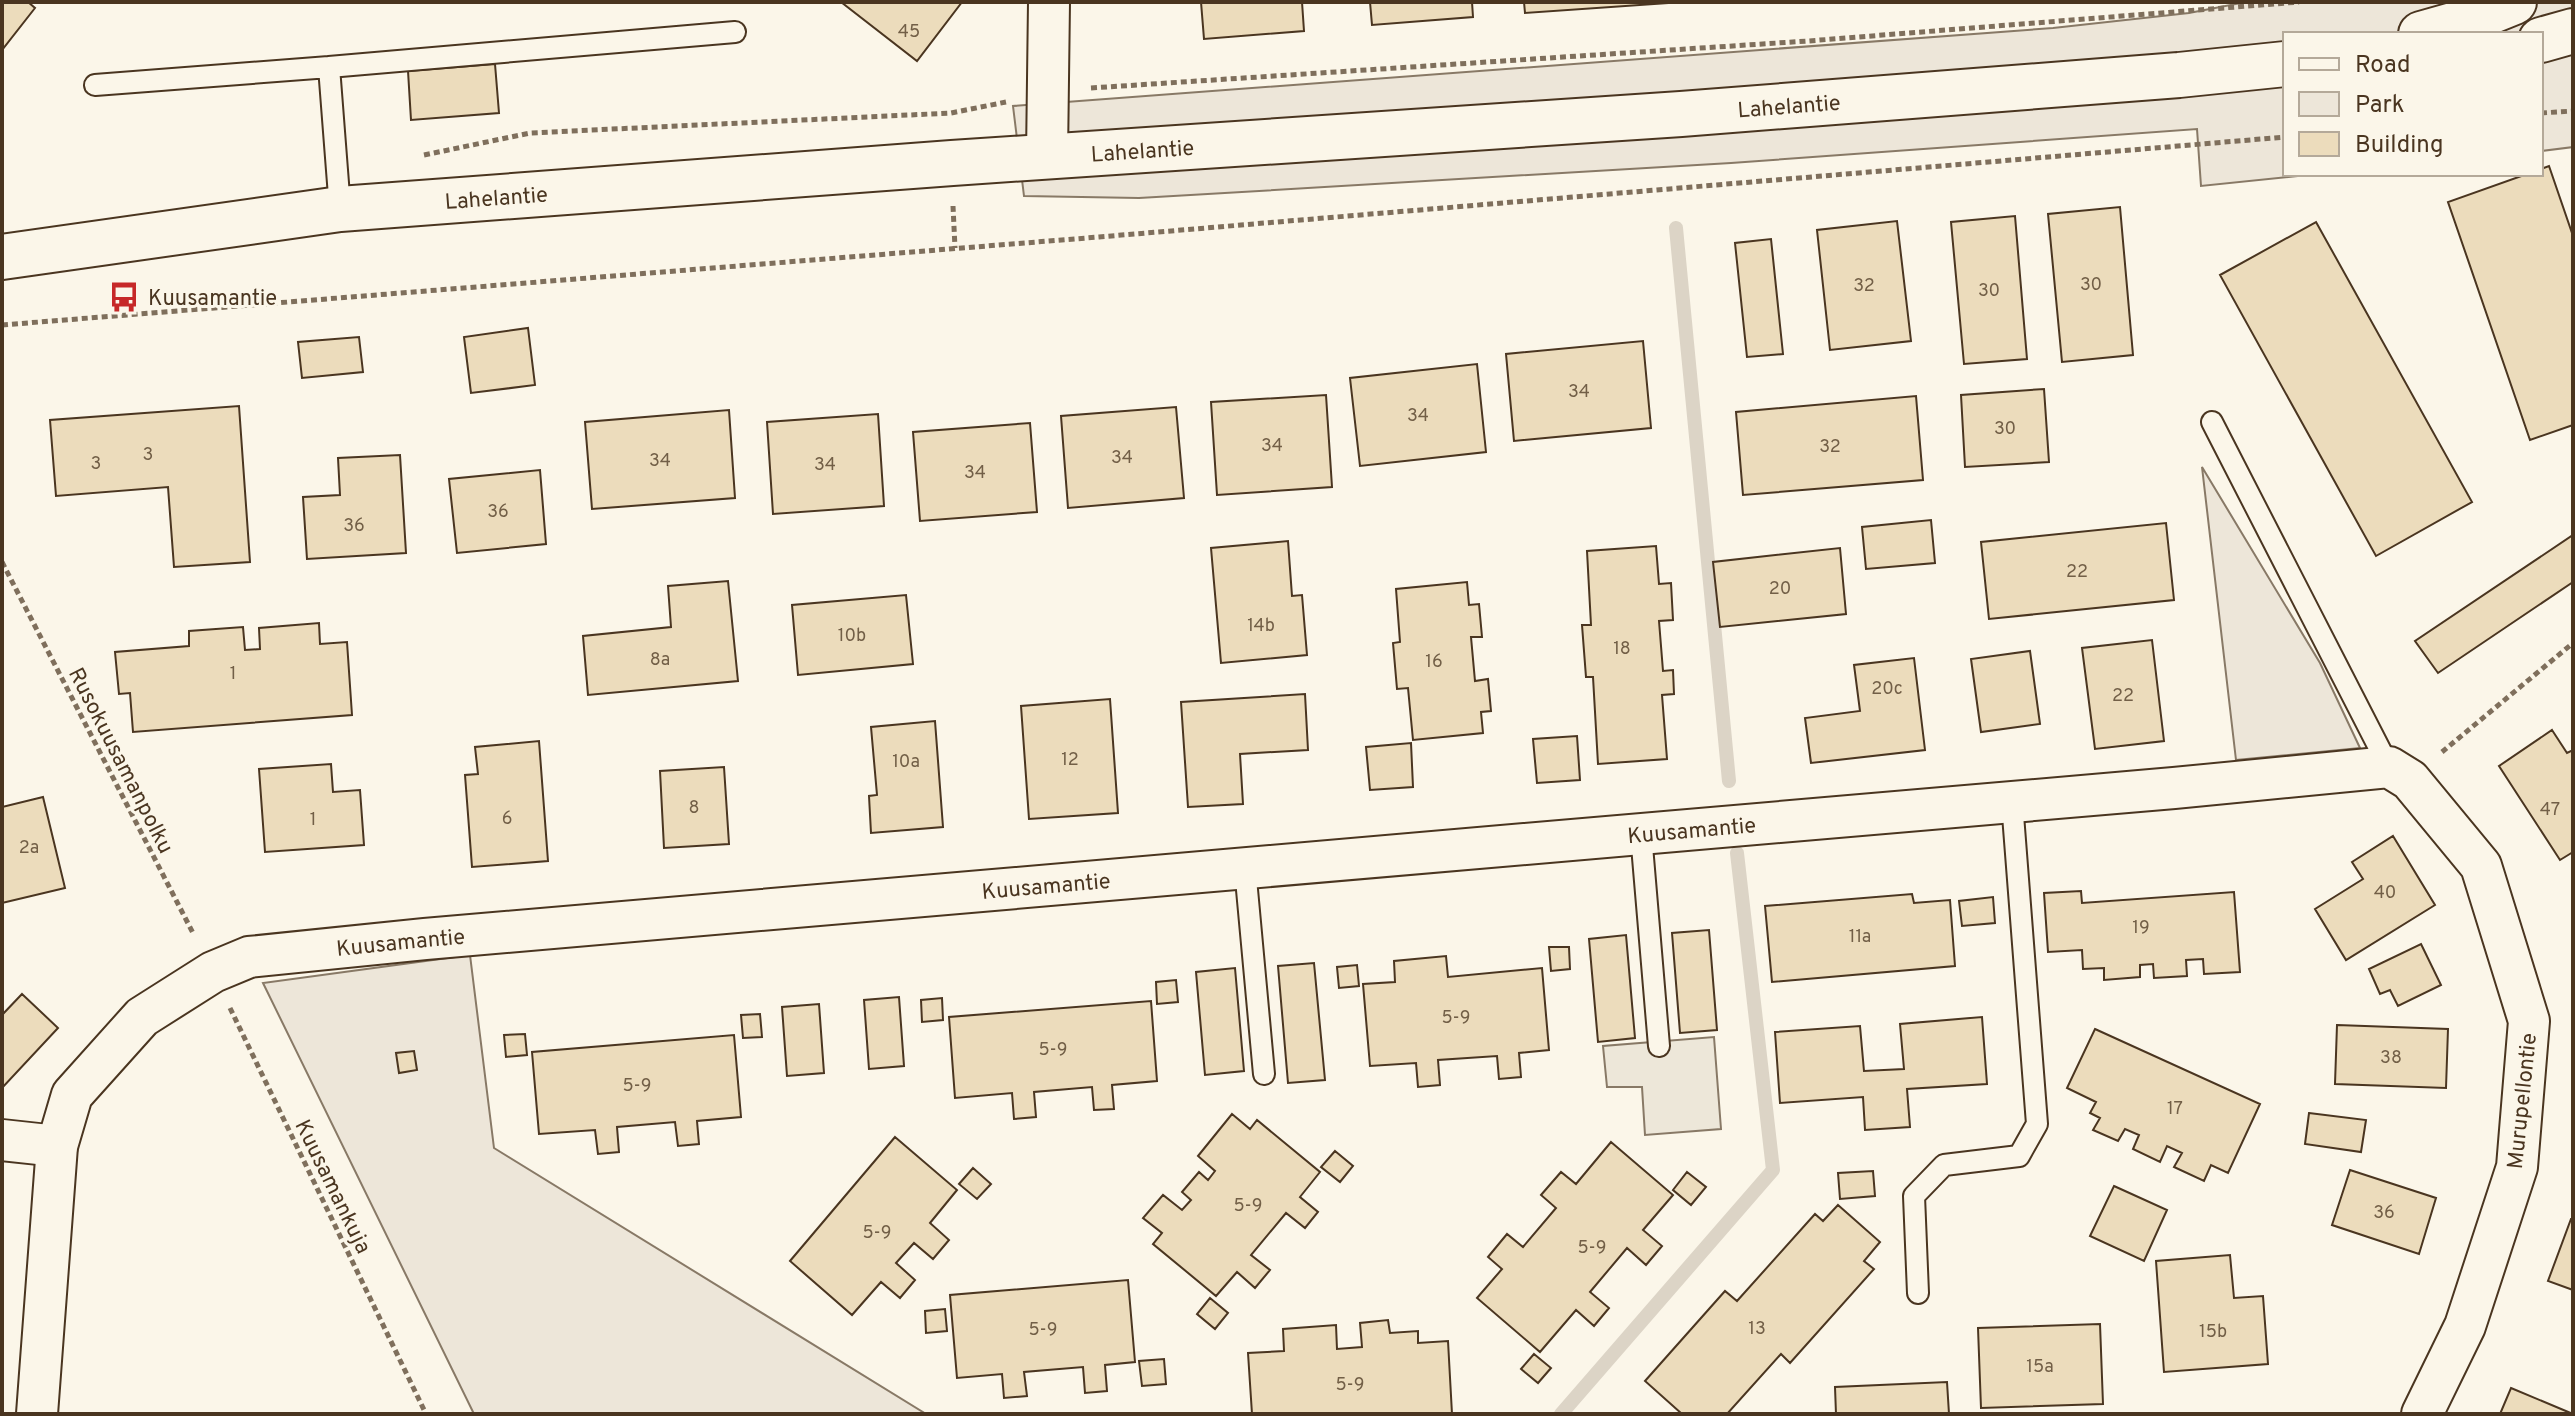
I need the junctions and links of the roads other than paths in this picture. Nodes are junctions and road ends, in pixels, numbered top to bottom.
1 (1049, 2) edge
2 (2514, 2) edge
3 (2573, 31) edge
4 (735, 32) dead end
5 (2428, 32) edge
6 (2543, 39) edge
7 (2283, 64) edge
8 (329, 67) junction
9 (95, 85) dead end
10 (1047, 156) junction
11 (340, 209) junction
12 (2, 257) edge
13 (2212, 422) dead end
14 (2400, 773) junction
15 (2012, 802) junction
16 (1641, 834) junction
17 (1245, 868) junction
18 (1659, 1046) dead end
19 (1264, 1074) dead end
20 (2, 1140) edge
21 (57, 1146) junction
22 (1918, 1293) dead end
23 (37, 1414) edge
24 (2422, 1414) edge

1 - 10 street
2 - 5 main road
3 - 6 main road
4 - 8 lane
7 - 10 main road, Lahelantie
8 - 9 lane
8 - 11 lane
10 - 11 main road, Lahelantie
11 - 12 main road, Lahelantie
13 - 14 lane
14 - 15 street, Kuusamantie
14 - 24 street, Murupellontie
15 - 16 street, Kuusamantie
15 - 22 lane
16 - 17 street, Kuusamantie
16 - 18 lane
17 - 19 lane
17 - 21 street, Kuusamantie
20 - 21 street
21 - 23 street, Kuusamantie

